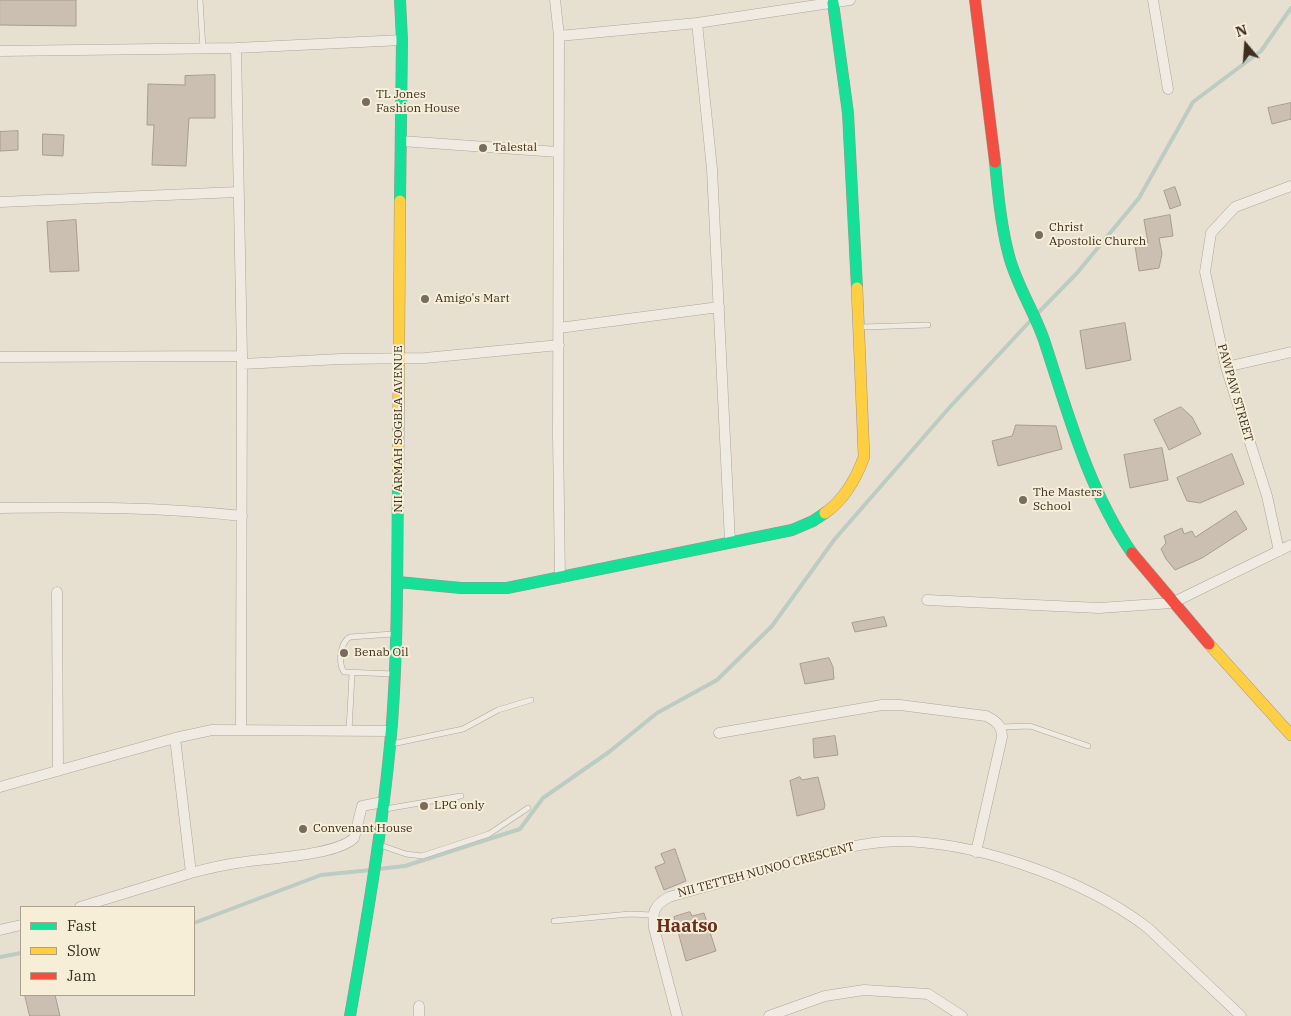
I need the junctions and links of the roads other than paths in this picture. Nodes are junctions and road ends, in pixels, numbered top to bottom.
1 (200, 0) edge
2 (400, 0) edge
3 (555, 0) edge
4 (850, 0) edge
5 (975, 0) edge
6 (1153, 0) edge
7 (833, 3) junction
8 (697, 23) junction
9 (559, 36) junction
10 (402, 40) junction
11 (236, 48) junction
12 (203, 49) junction
13 (0, 51) edge
14 (1168, 89) dead end
15 (401, 141) junction
16 (558, 152) junction
17 (1291, 186) edge
18 (238, 192) junction
19 (0, 202) edge
20 (719, 307) junction
21 (928, 325) dead end
22 (559, 328) junction
23 (859, 328) junction
24 (559, 345) junction
25 (1291, 352) edge
26 (0, 357) edge
27 (399, 358) junction
28 (242, 360) junction
29 (1226, 367) junction
30 (0, 508) edge
31 (242, 516) junction
32 (730, 542) junction
33 (1291, 545) edge
34 (1279, 551) junction
35 (560, 578) junction
36 (398, 582) junction
37 (56, 592) dead end
38 (927, 600) dead end
39 (1172, 603) junction
40 (396, 634) junction
41 (352, 674) junction
42 (394, 674) junction
43 (531, 700) dead end
44 (1001, 727) junction
45 (241, 729) junction
46 (349, 730) junction
47 (391, 732) junction
48 (719, 734) dead end
49 (1291, 734) edge
50 (175, 738) junction
51 (389, 745) junction
52 (1088, 746) dead end
53 (58, 771) junction
54 (0, 787) edge
55 (461, 796) dead end
56 (383, 806) junction
57 (528, 808) dead end
58 (378, 844) junction
59 (976, 852) junction
60 (191, 873) junction
61 (83, 906) edge
62 (652, 915) junction
63 (554, 921) dead end
64 (20, 925) edge
65 (0, 930) edge
66 (350, 1016) edge
67 (676, 1016) edge
68 (769, 1016) edge
69 (962, 1016) edge
70 (1240, 1016) edge

1 - 12 lane
2 - 10 street, NII ARMAH SOGBLA AVENUE
3 - 9 street
4 - 7 street
5 - 39 street
6 - 14 street
7 - 8 street
7 - 23 street
8 - 9 street
8 - 20 street
9 - 16 street
10 - 11 street
10 - 15 street, NII ARMAH SOGBLA AVENUE
11 - 12 street
11 - 18 street
12 - 13 street
15 - 16 street
15 - 27 street, NII ARMAH SOGBLA AVENUE
16 - 22 street
17 - 29 street, PAWPAW STREET
18 - 19 street
18 - 28 street
20 - 22 street
20 - 32 street
21 - 23 lane
22 - 24 street
23 - 32 street
24 - 27 street
24 - 35 street
25 - 29 street
26 - 28 street
27 - 28 street
27 - 36 street, NII ARMAH SOGBLA AVENUE
28 - 31 street
29 - 34 street, PAWPAW STREET
30 - 31 street
31 - 45 street
32 - 35 street
33 - 34 street
34 - 39 street
35 - 36 street
36 - 40 street, NII ARMAH SOGBLA AVENUE
37 - 53 street
38 - 39 street
39 - 49 street
40 - 41 lane
40 - 42 street, NII ARMAH SOGBLA AVENUE
41 - 42 lane
41 - 46 lane
42 - 47 street, NII ARMAH SOGBLA AVENUE
43 - 51 lane
44 - 48 street
44 - 52 lane
44 - 59 street
45 - 46 street
45 - 50 street
46 - 47 street
47 - 51 street, NII ARMAH SOGBLA AVENUE
50 - 53 street
50 - 60 street
51 - 56 street, NII ARMAH SOGBLA AVENUE
53 - 54 street
55 - 56 lane
56 - 58 street, NII ARMAH SOGBLA AVENUE
56 - 60 street
57 - 58 lane
58 - 66 street, NII ARMAH SOGBLA AVENUE
59 - 62 street, NII TETTEH NUNOO CRESCENT
59 - 70 street, NII TETTEH NUNOO CRESCENT
60 - 61 street
62 - 63 lane
62 - 67 street
64 - 65 street
68 - 69 street

